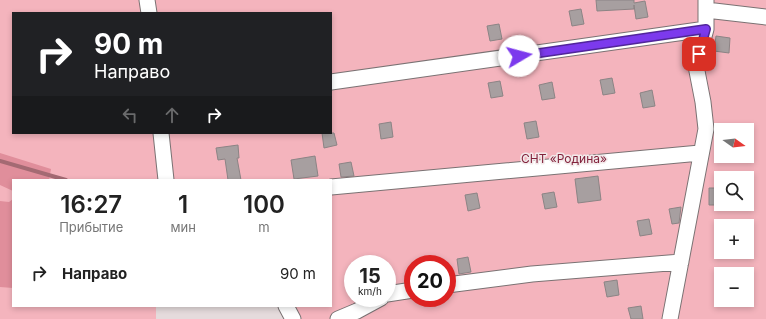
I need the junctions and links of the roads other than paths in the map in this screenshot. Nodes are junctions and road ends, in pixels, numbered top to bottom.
1 (147, 0) edge
2 (706, 5) edge
3 (149, 12) edge
4 (766, 17) edge
5 (706, 29) junction
6 (332, 82) edge
7 (161, 134) edge
8 (700, 153) junction
9 (166, 179) edge
10 (332, 187) edge
11 (681, 262) junction
12 (456, 284) edge
13 (287, 307) edge
14 (364, 307) edge
15 (293, 319) edge
16 (338, 319) edge
17 (670, 319) edge

1 - 3 lane
2 - 4 lane
2 - 5 lane
5 - 6 lane
5 - 8 lane
7 - 9 lane
8 - 10 lane
8 - 11 lane
11 - 12 lane
11 - 17 lane
13 - 15 lane
14 - 16 lane

